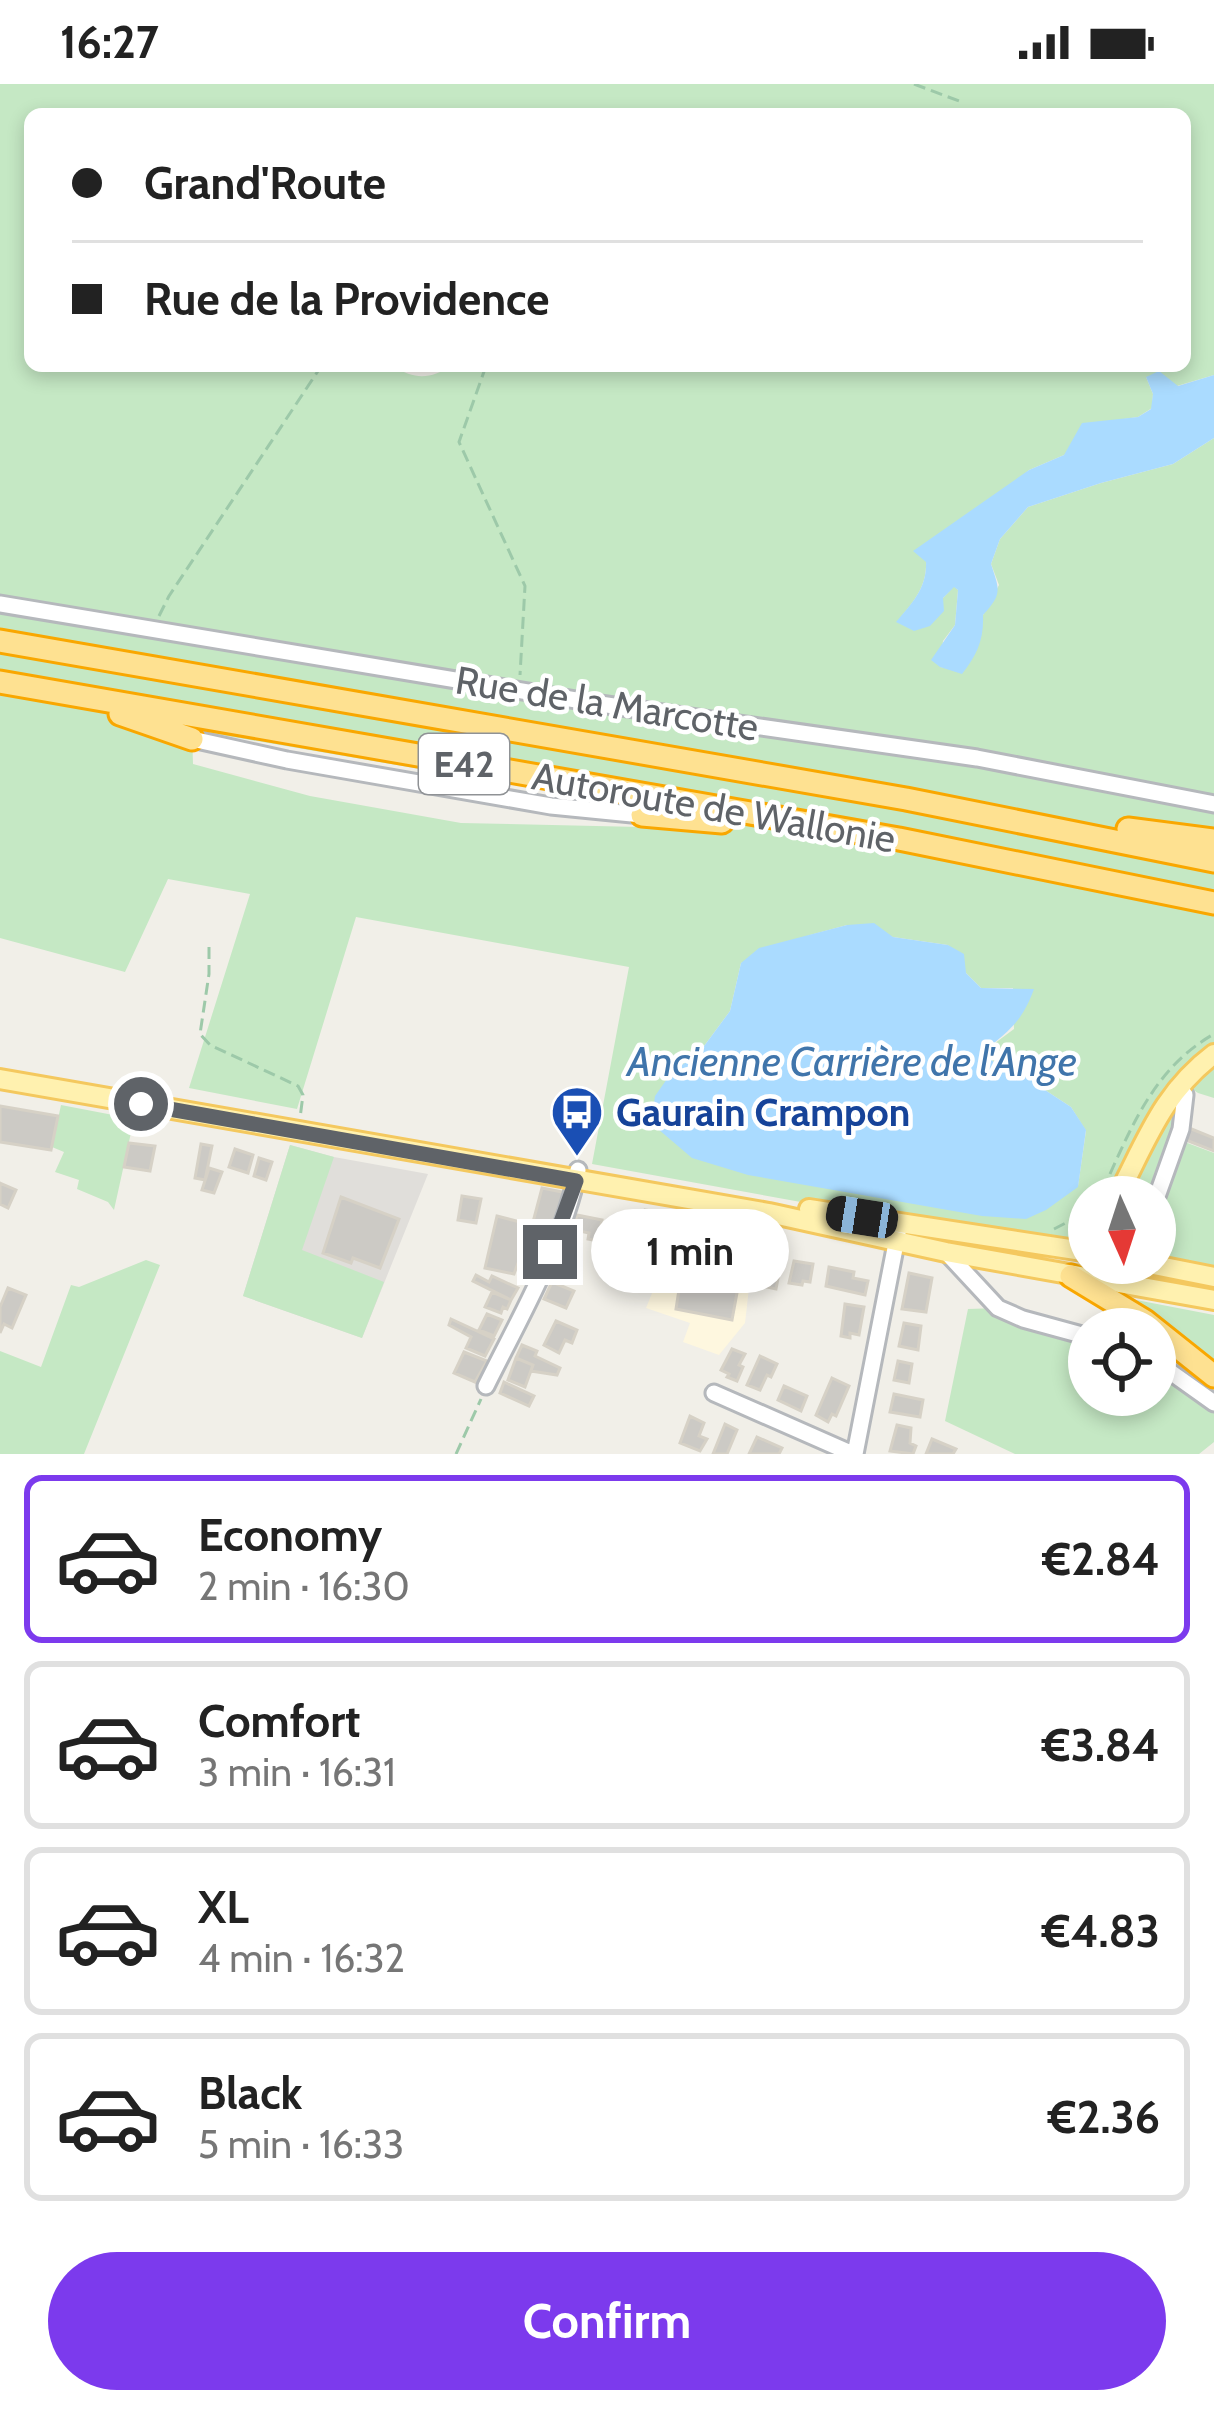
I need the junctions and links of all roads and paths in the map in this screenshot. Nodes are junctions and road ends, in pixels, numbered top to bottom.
1 (914, 84) edge
2 (959, 101) dead end
3 (317, 372) edge
4 (484, 372) edge
5 (0, 604) edge
6 (153, 628) junction
7 (0, 641) edge
8 (11, 684) edge
9 (520, 689) junction
10 (192, 739) joint
11 (1214, 805) edge
12 (642, 815) joint
13 (812, 825) junction
14 (1092, 835) junction
15 (1214, 840) edge
16 (1214, 861) edge
17 (1214, 903) edge
18 (208, 947) dead end
19 (1214, 1054) edge
20 (0, 1067) edge
21 (0, 1079) edge
22 (1177, 1088) junction
23 (300, 1120) junction
24 (577, 1175) junction
25 (1127, 1176) edge
26 (1164, 1176) edge
27 (1068, 1225) edge
28 (898, 1232) junction
29 (1025, 1241) junction
30 (1068, 1244) edge
31 (946, 1252) junction
32 (1176, 1269) edge
33 (1068, 1275) edge
34 (1214, 1277) edge
35 (1084, 1284) edge
36 (1117, 1284) edge
37 (1126, 1284) edge
38 (1128, 1286) junction
39 (1214, 1300) edge
40 (1068, 1331) edge
41 (1176, 1376) edge
42 (1214, 1376) edge
43 (487, 1386) joint
44 (714, 1393) dead end
45 (1214, 1403) edge
46 (456, 1454) edge
47 (854, 1454) edge

1 - 2 path
3 - 6 path
4 - 9 path
5 - 6 street, Rue de la Marcotte
6 - 9 street, Rue de la Marcotte
7 - 14 highway, Autoroute de Wallonie / E42
8 - 10 highway
8 - 13 highway, Autoroute de Wallonie / E42
9 - 11 street, Rue de la Marcotte
10 - 12 street
12 - 13 highway
13 - 17 highway, Autoroute de Wallonie / E42
14 - 15 highway
14 - 16 highway, Autoroute de Wallonie / E42
18 - 23 path
19 - 22 main road
20 - 23 main road
21 - 24 main road
22 - 25 main road
22 - 26 street
23 - 24 main road
24 - 28 main road
24 - 43 street
27 - 29 path
28 - 29 main road
28 - 31 main road
28 - 47 street
29 - 30 main road
31 - 33 main road
31 - 40 street
32 - 34 main road
35 - 42 highway
36 - 38 main road
37 - 38 main road
38 - 39 main road
41 - 45 street
43 - 46 path
44 - 47 street

